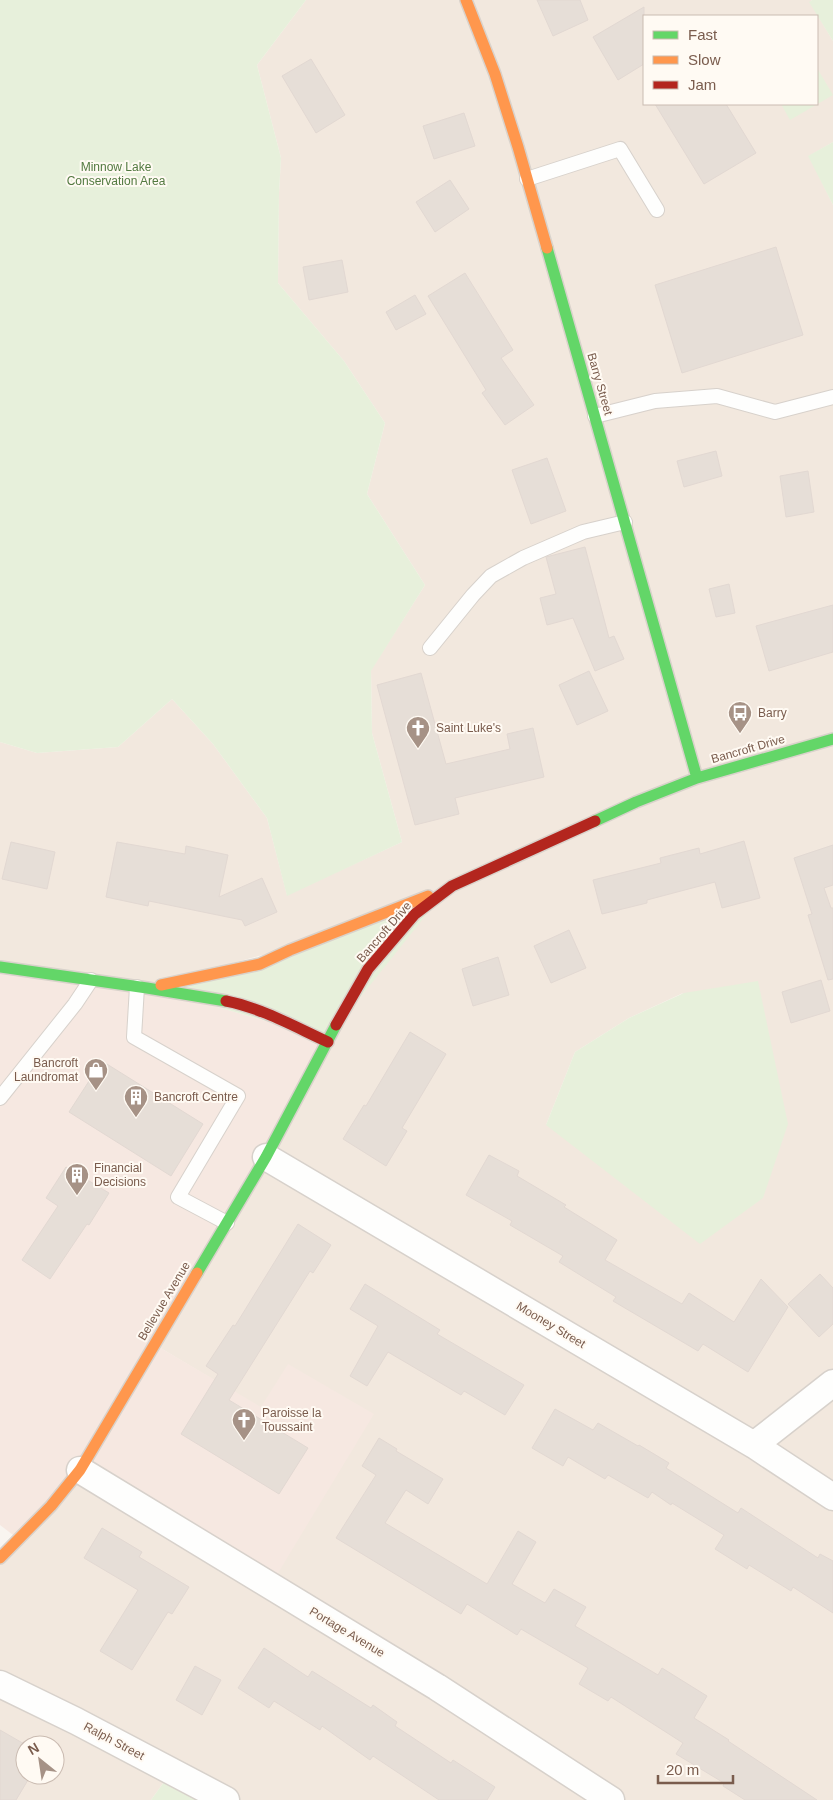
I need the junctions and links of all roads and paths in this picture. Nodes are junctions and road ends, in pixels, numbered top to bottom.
1 (466, 0) edge
2 (527, 179) junction
3 (657, 210) dead end
4 (833, 396) edge
5 (595, 416) junction
6 (625, 522) junction
7 (430, 648) dead end
8 (833, 739) edge
9 (697, 778) junction
10 (452, 886) junction
11 (0, 967) edge
12 (91, 980) junction
13 (142, 987) junction
14 (328, 1042) junction
15 (0, 1098) edge
16 (266, 1157) junction
17 (227, 1223) junction
18 (833, 1383) edge
19 (754, 1445) junction
20 (80, 1470) junction
21 (833, 1497) edge
22 (0, 1558) edge
23 (0, 1684) edge
24 (226, 1800) edge
25 (611, 1800) edge

1 - 2 main road, Barry Street
2 - 3 lane
2 - 5 main road, Barry Street
4 - 5 lane
5 - 6 main road, Barry Street
6 - 7 lane
6 - 9 main road, Barry Street
8 - 9 main road, Bancroft Drive
9 - 10 main road, Bancroft Drive
10 - 13 main road
10 - 14 main road, Bancroft Drive
11 - 12 main road
12 - 13 main road
12 - 15 lane
13 - 14 main road
13 - 17 lane
14 - 16 main road, Bellevue Avenue
16 - 17 main road, Bellevue Avenue
16 - 19 street, Mooney Street
17 - 20 main road, Bellevue Avenue
18 - 19 street
19 - 21 street, Mooney Street
20 - 22 main road, Bellevue Avenue
20 - 25 street, Portage Avenue
23 - 24 street, Ralph Street

